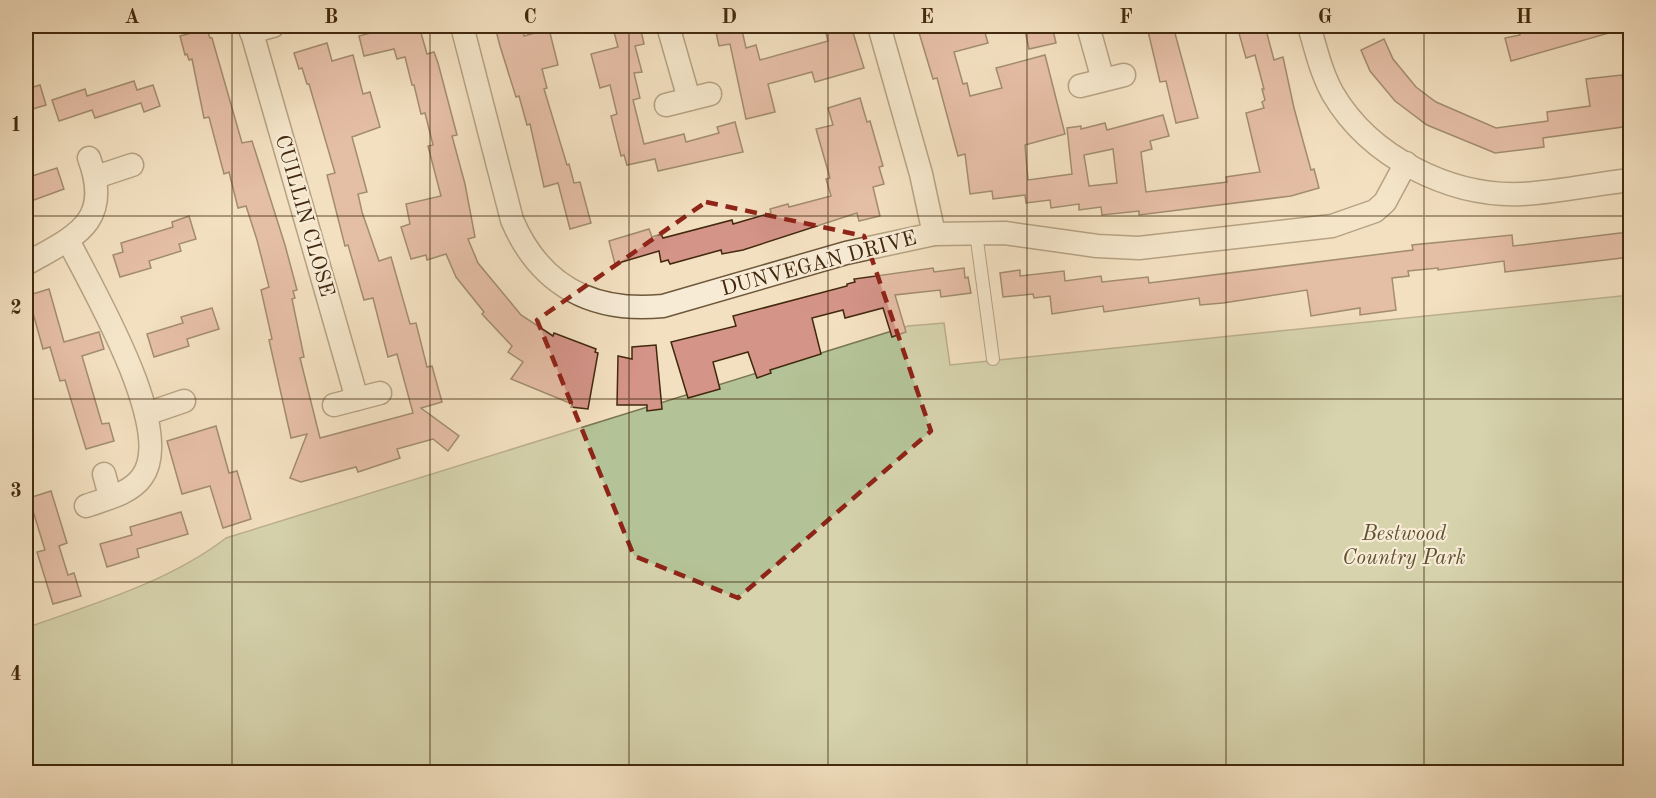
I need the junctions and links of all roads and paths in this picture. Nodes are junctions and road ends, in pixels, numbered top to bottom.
1 (273, 26) edge
2 (462, 26) edge
3 (668, 26) edge
4 (879, 26) edge
5 (1088, 26) edge
6 (1309, 26) edge
7 (250, 29) edge
8 (1080, 86) dead end
9 (666, 105) dead end
10 (1406, 163) junction
11 (132, 165) dead end
12 (1630, 180) edge
13 (976, 233) junction
14 (934, 234) junction
15 (68, 240) junction
16 (26, 264) edge
17 (993, 359) dead end
18 (381, 393) dead end
19 (357, 399) junction
20 (184, 401) dead end
21 (334, 405) dead end
22 (146, 414) junction
23 (104, 474) dead end
24 (110, 496) junction
25 (86, 506) dead end

1 - 7 street
2 - 14 street, DUNVEGAN DRIVE
3 - 9 street
4 - 14 street
5 - 8 street
6 - 10 street
7 - 19 street, CUILLIN CLOSE
10 - 12 street
10 - 13 street, DUNVEGAN DRIVE
11 - 15 street
13 - 14 street, DUNVEGAN DRIVE
13 - 17 lane
15 - 16 street
15 - 22 street
18 - 19 street
19 - 21 street
20 - 22 street
22 - 24 street
23 - 24 street
24 - 25 street

